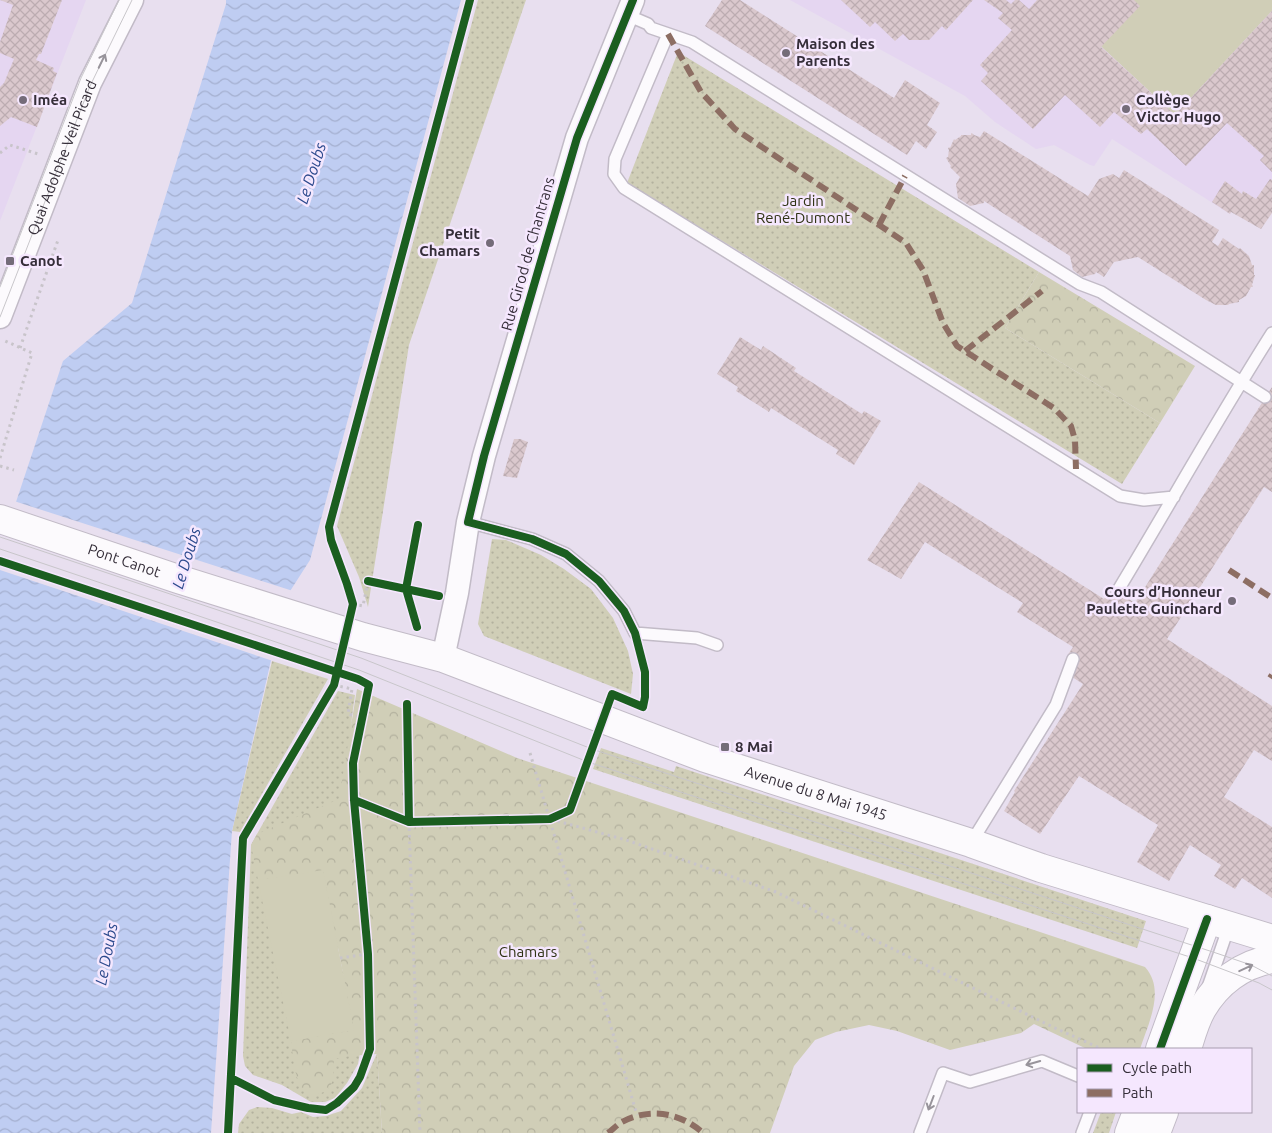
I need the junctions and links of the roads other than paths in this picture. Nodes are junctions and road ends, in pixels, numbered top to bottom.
1 (132, 0) edge
2 (630, 7) edge
3 (668, 34) junction
4 (0, 317) edge
5 (1272, 333) edge
6 (1241, 382) junction
7 (1265, 398) dead end
8 (1174, 497) junction
9 (0, 519) edge
10 (468, 522) junction
11 (1117, 592) dead end
12 (364, 637) joint
13 (717, 645) dead end
14 (443, 658) junction
15 (1073, 659) dead end
16 (971, 843) junction
17 (1218, 922) junction
18 (1272, 939) edge
19 (1272, 959) edge
20 (1201, 1010) junction
21 (1160, 1048) edge
22 (1187, 1048) edge
23 (1077, 1076) edge
24 (1090, 1113) edge
25 (1137, 1113) edge
26 (1164, 1113) edge
27 (920, 1133) edge
28 (1082, 1133) edge
29 (1129, 1133) edge
30 (1156, 1133) edge

4 -> 1 street, Quai Adolphe Veil Picard
2 - 3 lane
2 - 10 street, Rue Girod de Chantrans
3 - 6 lane
3 - 8 lane
5 - 6 lane
6 - 7 lane
6 - 8 lane
8 - 11 lane
9 - 12 main road, Pont Canot
10 - 13 lane
10 - 14 street, Rue Girod de Chantrans
12 - 14 main road, Avenue du 8 Mai 1945
14 - 16 main road, Avenue du 8 Mai 1945
15 - 16 lane
16 - 17 main road, Avenue du 8 Mai 1945
17 - 18 main road, Avenue du 8 Mai 1945
17 - 20 lane
17 - 21 main road
20 -> 19 main road
20 - 22 main road
23 -> 27 lane
24 - 28 lane
25 - 29 main road
26 - 30 main road

